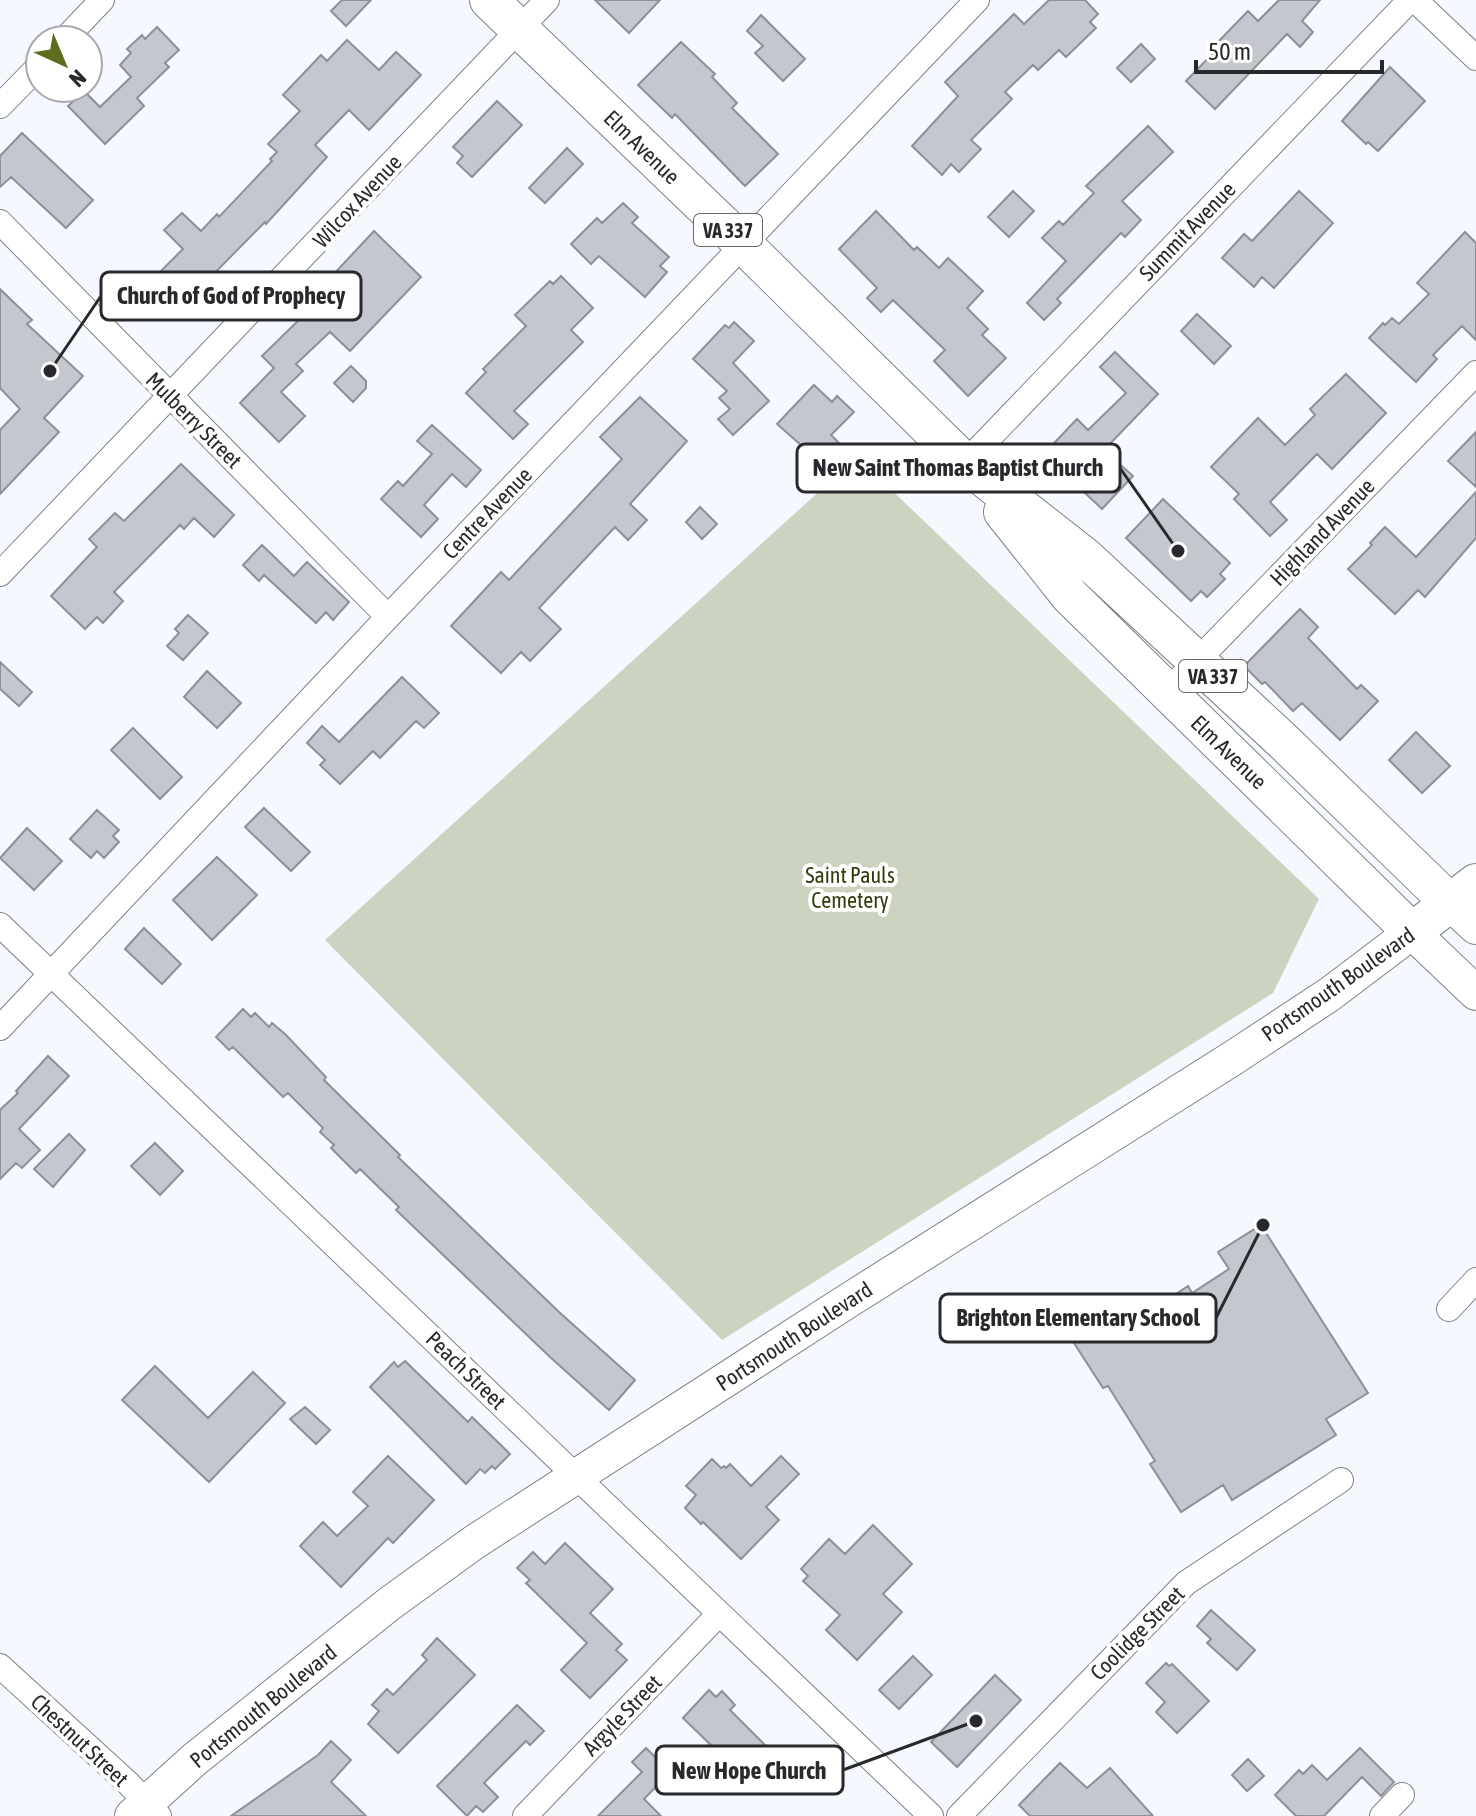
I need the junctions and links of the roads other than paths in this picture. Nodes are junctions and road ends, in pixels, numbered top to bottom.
1 (102, 0) edge
2 (489, 0) edge
3 (547, 0) edge
4 (977, 0) edge
5 (1413, 0) edge
6 (79, 24) edge
7 (519, 29) junction
8 (1476, 58) edge
9 (24, 81) edge
10 (0, 106) edge
11 (0, 222) edge
12 (744, 245) junction
13 (1476, 373) edge
14 (172, 397) junction
15 (965, 463) junction
16 (0, 574) edge
17 (388, 617) junction
18 (1197, 661) junction
19 (1167, 692) junction
20 (1467, 905) edge
21 (0, 925) edge
22 (1412, 932) junction
23 (51, 974) junction
24 (1476, 993) edge
25 (0, 1028) edge
26 (1476, 1280) edge
27 (1449, 1309) dead end
28 (577, 1476) junction
29 (1341, 1480) dead end
30 (719, 1614) junction
31 (0, 1666) edge
32 (1402, 1795) dead end
33 (145, 1812) edge
34 (525, 1816) edge
35 (931, 1816) edge
36 (959, 1816) edge
37 (1382, 1816) edge

1 - 6 street
2 - 7 main road, Elm Avenue / VA 337
3 - 7 street, Wilcox Avenue
4 - 12 street, Centre Avenue
5 - 8 street
5 - 15 street, Summit Avenue
7 - 12 main road, Elm Avenue / VA 337
7 - 14 street, Wilcox Avenue
9 - 10 street
11 - 14 street, Mulberry Street
12 - 15 main road, Elm Avenue / VA 337
12 - 17 street, Centre Avenue
13 - 18 street, Highland Avenue
14 - 16 street, Wilcox Avenue
14 - 17 street, Mulberry Street
15 - 18 main road, Elm Avenue / VA 337
15 - 19 main road, Elm Avenue / VA 337
17 - 23 street, Centre Avenue
18 - 19 street, Highland Avenue
18 - 20 main road, Elm Avenue / VA 337
19 - 22 main road, Elm Avenue / VA 337
20 - 22 main road, Portsmouth Boulevard / VA 337
21 - 23 street, Peach Street
22 - 24 main road, Elm Avenue
22 - 28 main road, Portsmouth Boulevard
23 - 25 street, Centre Avenue
23 - 28 street, Peach Street
26 - 27 street
28 - 30 street, Peach Street
28 - 33 main road, Portsmouth Boulevard
29 - 36 street, Coolidge Street
30 - 34 street, Argyle Street
30 - 35 street, Peach Street
31 - 33 street, Chestnut Street
32 - 37 street

